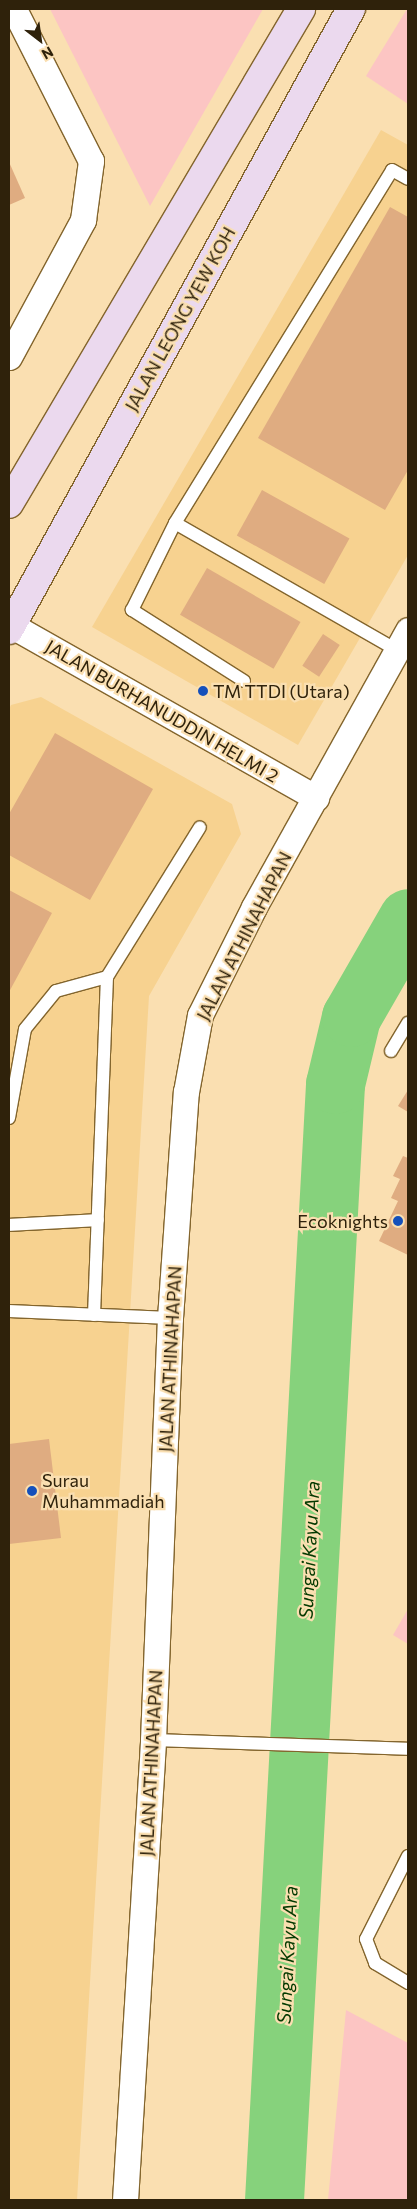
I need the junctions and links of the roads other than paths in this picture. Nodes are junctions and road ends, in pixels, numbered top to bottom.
1 (14, 9) edge
2 (301, 9) edge
3 (351, 9) edge
4 (408, 179) edge
5 (9, 357) edge
6 (9, 504) edge
7 (175, 523) junction
8 (10, 626) edge
9 (403, 640) edge
10 (244, 681) dead end
11 (316, 798) junction
12 (200, 828) dead end
13 (107, 977) junction
14 (408, 1023) edge
15 (391, 1051) dead end
16 (9, 1118) edge
17 (98, 1220) junction
18 (9, 1225) edge
19 (9, 1311) edge
20 (94, 1315) junction
21 (170, 1318) junction
22 (153, 1740) junction
23 (408, 1749) edge
24 (408, 1856) edge
25 (408, 1983) edge
26 (125, 2200) edge

1 - 5 street
2 - 6 street
3 - 8 street, JALAN LEONG YEW KOH
4 - 7 lane
7 - 9 lane
7 - 10 lane
8 - 11 street, JALAN BURHANUDDIN HELMI 2
9 - 11 street, JALAN ATHINAHAPAN
11 - 21 street, JALAN ATHINAHAPAN
12 - 13 lane
13 - 16 lane
13 - 17 lane
14 - 15 lane
17 - 18 lane
17 - 20 lane
19 - 20 lane
20 - 21 lane
21 - 22 street, JALAN ATHINAHAPAN
22 - 23 lane
22 - 26 street, JALAN ATHINAHAPAN
24 - 25 lane

